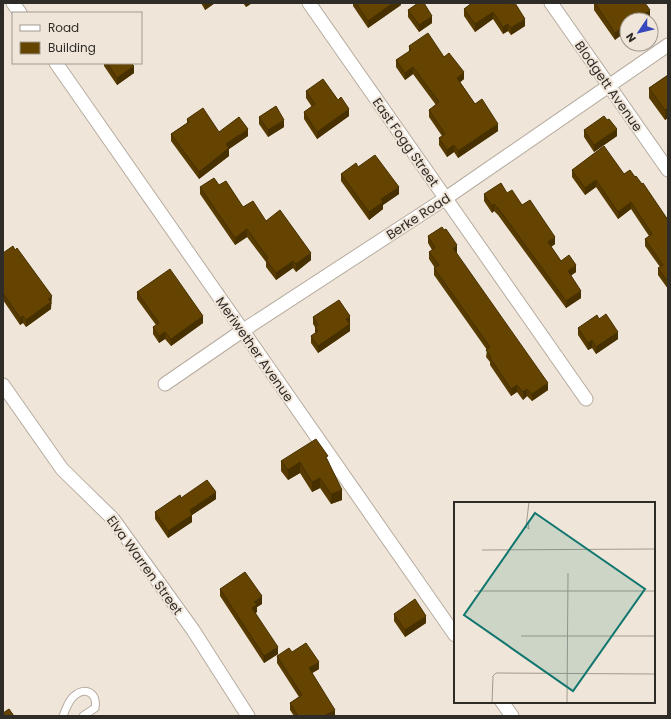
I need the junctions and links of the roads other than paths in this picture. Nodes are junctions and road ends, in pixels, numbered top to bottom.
1 (13, 3) edge
2 (309, 3) edge
3 (551, 3) edge
4 (19, 12) edge
5 (668, 44) edge
6 (57, 64) edge
7 (609, 86) junction
8 (668, 170) edge
9 (446, 198) junction
10 (242, 331) junction
11 (165, 384) dead end
12 (3, 385) edge
13 (586, 399) dead end
14 (454, 633) edge
15 (503, 703) edge
16 (63, 716) edge
17 (83, 716) edge
18 (248, 716) edge
19 (512, 716) edge

1 - 4 street
2 - 9 street, East Fogg Street
3 - 7 street, Blodgett Avenue
5 - 7 street, Berke Road
6 - 10 street, Meriwether Avenue
7 - 8 street, Blodgett Avenue
7 - 9 street, Berke Road
9 - 10 street, Berke Road
9 - 13 street, East Fogg Street
10 - 11 street, Berke Road
10 - 14 street, Meriwether Avenue
12 - 18 street, Elva Warren Street
15 - 19 street
16 - 17 lane

